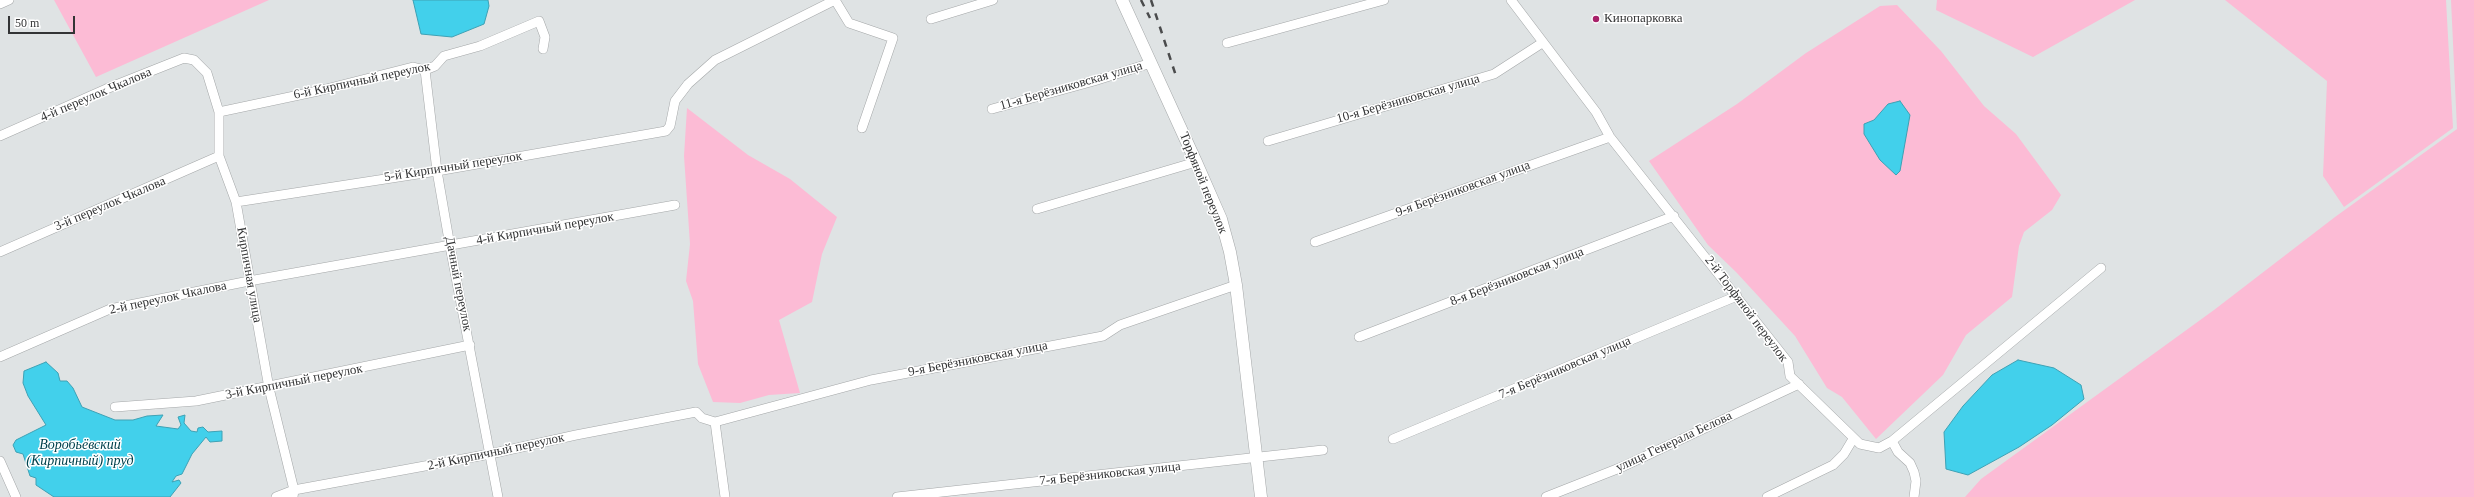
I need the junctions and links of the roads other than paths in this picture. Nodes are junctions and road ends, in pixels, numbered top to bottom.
1 (9, 0) edge
2 (835, 0) edge
3 (993, 0) edge
4 (1122, 0) edge
5 (1384, 0) edge
6 (1511, 0) edge
7 (0, 4) edge
8 (931, 19) dead end
9 (1227, 43) dead end
10 (1542, 43) junction
11 (543, 49) dead end
12 (194, 60) joint
13 (1151, 63) junction
14 (425, 70) junction
15 (992, 109) dead end
16 (219, 112) junction
17 (862, 128) dead end
18 (0, 136) edge
19 (1610, 137) junction
20 (1268, 141) dead end
21 (219, 156) junction
22 (1196, 162) junction
23 (437, 171) junction
24 (236, 202) junction
25 (675, 205) dead end
26 (1038, 209) dead end
27 (1674, 216) junction
28 (1315, 242) dead end
29 (450, 246) junction
30 (0, 252) edge
31 (2101, 268) dead end
32 (249, 281) junction
33 (1236, 285) junction
34 (1737, 296) junction
35 (1359, 337) dead end
36 (470, 345) junction
37 (0, 357) edge
38 (1800, 384) junction
39 (269, 388) junction
40 (115, 407) dead end
41 (715, 422) junction
42 (1393, 439) dead end
43 (1853, 439) junction
44 (1892, 441) junction
45 (1323, 450) dead end
46 (490, 454) junction
47 (1258, 458) junction
48 (0, 461) edge
49 (294, 494) edge
50 (16, 497) edge
51 (276, 497) edge
52 (498, 497) edge
53 (725, 497) edge
54 (897, 497) edge
55 (1261, 497) edge
56 (1546, 497) edge
57 (1767, 497) edge
58 (1914, 497) edge

1 - 7 street
2 - 17 street
2 - 23 street, 5-й Кирпичный переулок
3 - 8 street
4 - 13 street, Торфяной переулок
5 - 9 street
6 - 10 street, 2-й Торфяной переулок
10 - 19 street, 2-й Торфяной переулок
10 - 20 street, 10-я Берёзниковская улица
11 - 14 street, 6-й Кирпичный переулок
12 - 16 street, Кирпичная улица
12 - 18 street, 4-й переулок Чкалова
13 - 15 street, 11-я Берёзниковская улица
13 - 22 street, Торфяной переулок
14 - 16 street, 6-й Кирпичный переулок
14 - 23 street, Дачный переулок
16 - 21 street, Кирпичная улица
19 - 27 street, 2-й Торфяной переулок
19 - 28 street, 9-я Берёзниковская улица
21 - 24 street, Кирпичная улица
21 - 30 street, 3-й переулок Чкалова
22 - 26 street
22 - 33 street, Торфяной переулок
23 - 24 street, 5-й Кирпичный переулок
23 - 29 street, Дачный переулок
24 - 32 street, Кирпичная улица
25 - 29 street, 4-й Кирпичный переулок
27 - 34 street, 2-й Торфяной переулок
27 - 35 street, 8-я Берёзниковская улица
29 - 32 street, 4-й Кирпичный переулок
29 - 36 street, Дачный переулок
31 - 44 street, 2-й Торфяной переулок
32 - 37 street, 2-й переулок Чкалова
32 - 39 street, Кирпичная улица
33 - 41 street, 9-я Берёзниковская улица
33 - 47 street, Торфяной переулок
34 - 38 street, 2-й Торфяной переулок
34 - 42 street, 7-я Берёзниковская улица
36 - 39 street, 3-й Кирпичный переулок
36 - 46 street, Дачный переулок
38 - 43 street, 2-й Торфяной переулок
38 - 56 street, улица Генерала Белова
39 - 40 street, 3-й Кирпичный переулок
39 - 49 street, Кирпичная улица
41 - 46 street, 2-й Кирпичный переулок
41 - 53 street
43 - 44 street, 2-й Торфяной переулок
43 - 57 street
44 - 58 street
45 - 47 street, 7-я Берёзниковская улица
46 - 49 street, 2-й Кирпичный переулок
46 - 52 street, Дачный переулок
47 - 54 street, 7-я Берёзниковская улица
47 - 55 street, Торфяной переулок
48 - 50 street
49 - 51 street, 2-й Кирпичный переулок

